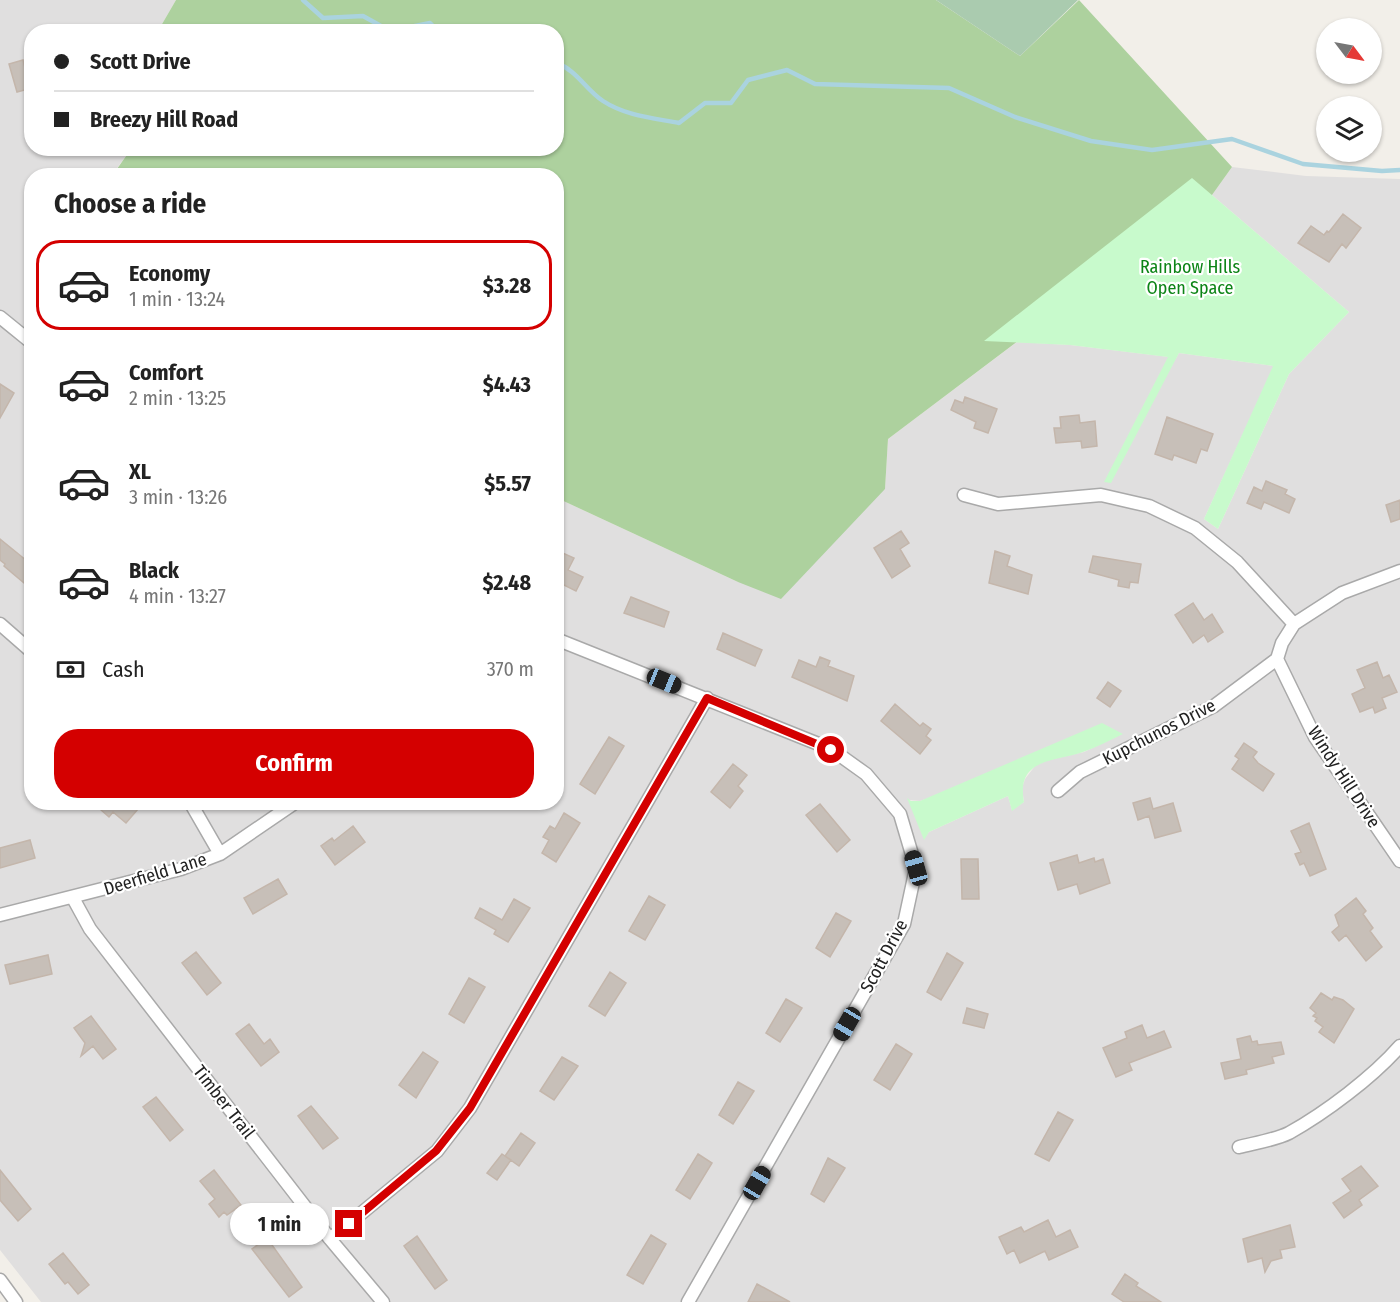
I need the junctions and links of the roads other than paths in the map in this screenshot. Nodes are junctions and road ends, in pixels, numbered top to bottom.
1 (0, 317) edge
2 (24, 336) edge
3 (963, 495) dead end
4 (1400, 571) edge
5 (0, 624) edge
6 (1294, 624) junction
7 (564, 642) edge
8 (24, 645) edge
9 (1277, 659) junction
10 (707, 698) junction
11 (1058, 791) dead end
12 (195, 810) edge
13 (284, 810) edge
14 (220, 854) junction
15 (1400, 861) edge
16 (73, 898) junction
17 (0, 915) edge
18 (1400, 1046) edge
19 (1239, 1147) dead end
20 (330, 1239) junction
21 (0, 1280) edge
22 (16, 1302) edge
23 (383, 1302) edge
24 (688, 1302) edge

1 - 2 street
3 - 6 street
4 - 6 street, Kupchunos Drive
5 - 8 street
6 - 9 street, Kupchunos Drive
7 - 10 street, Scott Drive
9 - 11 street, Kupchunos Drive
9 - 15 street, Windy Hill Drive
10 - 20 street
10 - 24 street, Scott Drive
12 - 14 street
13 - 14 street, Deerfield Lane
14 - 16 street, Deerfield Lane
16 - 17 street, Deerfield Lane
16 - 20 street, Timber Trail
18 - 19 street
20 - 23 street, Timber Trail
21 - 22 street

